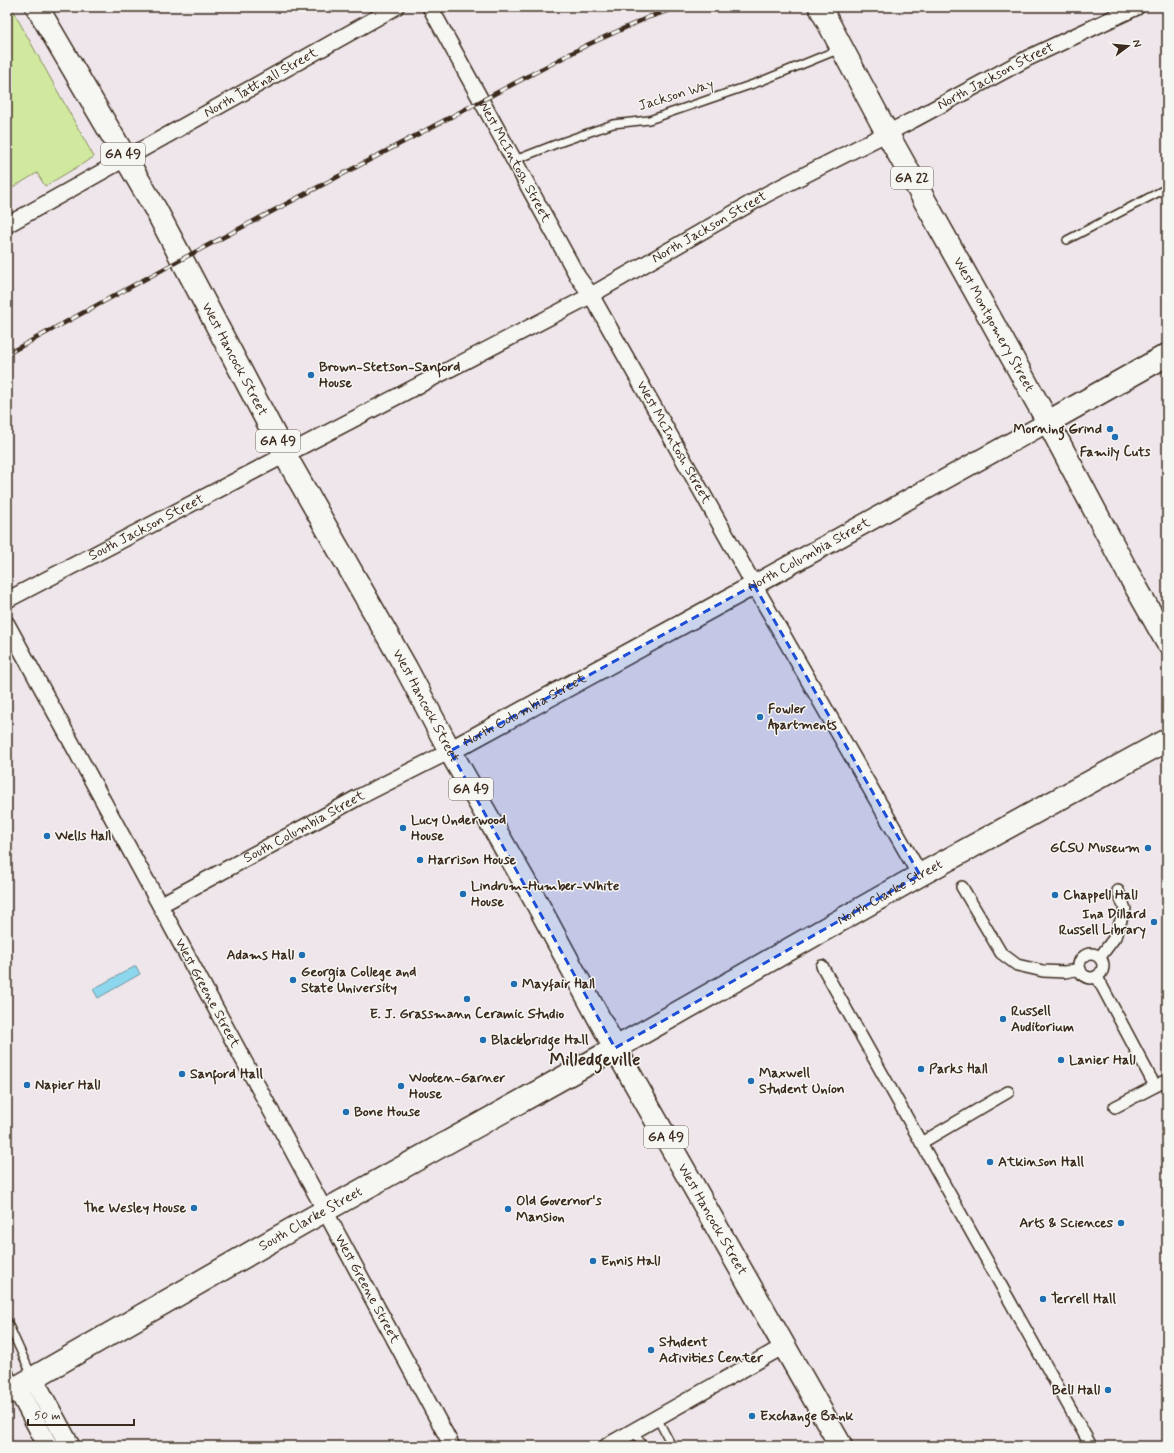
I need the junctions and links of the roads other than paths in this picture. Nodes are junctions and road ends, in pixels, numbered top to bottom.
1 (37, 7) edge
2 (396, 7) edge
3 (430, 7) edge
4 (1137, 7) edge
5 (821, 9) edge
6 (842, 48) junction
7 (887, 133) junction
8 (126, 159) junction
9 (515, 160) junction
10 (1167, 188) edge
11 (7, 225) edge
12 (1067, 240) dead end
13 (591, 295) junction
14 (1167, 355) edge
15 (1048, 422) junction
16 (285, 455) junction
17 (754, 585) junction
18 (7, 600) edge
19 (7, 624) edge
20 (1167, 642) edge
21 (1167, 740) edge
22 (450, 751) junction
23 (920, 875) junction
24 (962, 887) dead end
25 (1118, 891) dead end
26 (160, 905) junction
27 (1100, 957) junction
28 (822, 966) dead end
29 (1080, 969) junction
30 (1097, 976) junction
31 (615, 1048) junction
32 (1167, 1080) edge
33 (1155, 1086) junction
34 (1008, 1092) dead end
35 (1115, 1106) dead end
36 (921, 1143) junction
37 (325, 1211) junction
38 (7, 1321) edge
39 (784, 1346) junction
40 (7, 1367) edge
41 (19, 1386) edge
42 (657, 1418) junction
43 (634, 1431) junction
44 (612, 1445) edge
45 (48, 1446) edge
46 (70, 1446) edge
47 (452, 1446) edge
48 (643, 1446) edge
49 (672, 1446) edge
50 (841, 1446) edge
51 (1090, 1446) edge

1 - 8 main road, West Hancock Street / GA 49
2 - 8 street, North Tattnall Street
3 - 9 street, West McIntosh Street
4 - 7 street, North Jackson Street
5 - 6 main road, West Montgomery Street / GA 22
6 - 7 main road, West Montgomery Street / GA 22
6 - 9 lane, Jackson Way
7 - 13 street, North Jackson Street
7 - 15 main road, West Montgomery Street / GA 22
8 - 11 street, North Tattnall Street
8 - 16 main road, West Hancock Street / GA 49
9 - 13 street, West McIntosh Street
10 - 12 lane
13 - 16 street, North Jackson Street
13 - 17 street, West McIntosh Street
14 - 15 main road, North Columbia Street
15 - 17 street, North Columbia Street
15 - 20 main road, West Montgomery Street
16 - 18 street, South Jackson Street
16 - 22 main road, West Hancock Street / GA 49
17 - 22 street, North Columbia Street
17 - 23 street, West McIntosh Street
19 - 26 street, West Greene Street
21 - 23 main road, North Clarke Street
22 - 26 street, South Columbia Street
22 - 31 main road, West Hancock Street / GA 49
23 - 31 main road, North Clarke Street
24 - 29 street
25 - 27 street
26 - 37 street, West Greene Street
27 - 29 street
27 - 30 street
28 - 36 street
29 - 30 street
30 - 33 street
31 - 37 main road, South Clarke Street
31 - 39 main road, West Hancock Street / GA 49
32 - 33 street
33 - 35 street
34 - 36 street
36 - 51 street
37 - 41 main road, South Clarke Street
37 - 47 street, West Greene Street
38 - 41 lane
39 - 42 street
39 - 50 main road, West Hancock Street / GA 49
40 - 41 lane
41 - 45 street
41 - 46 street
42 - 43 street
42 - 49 lane
43 - 44 street
43 - 48 lane

